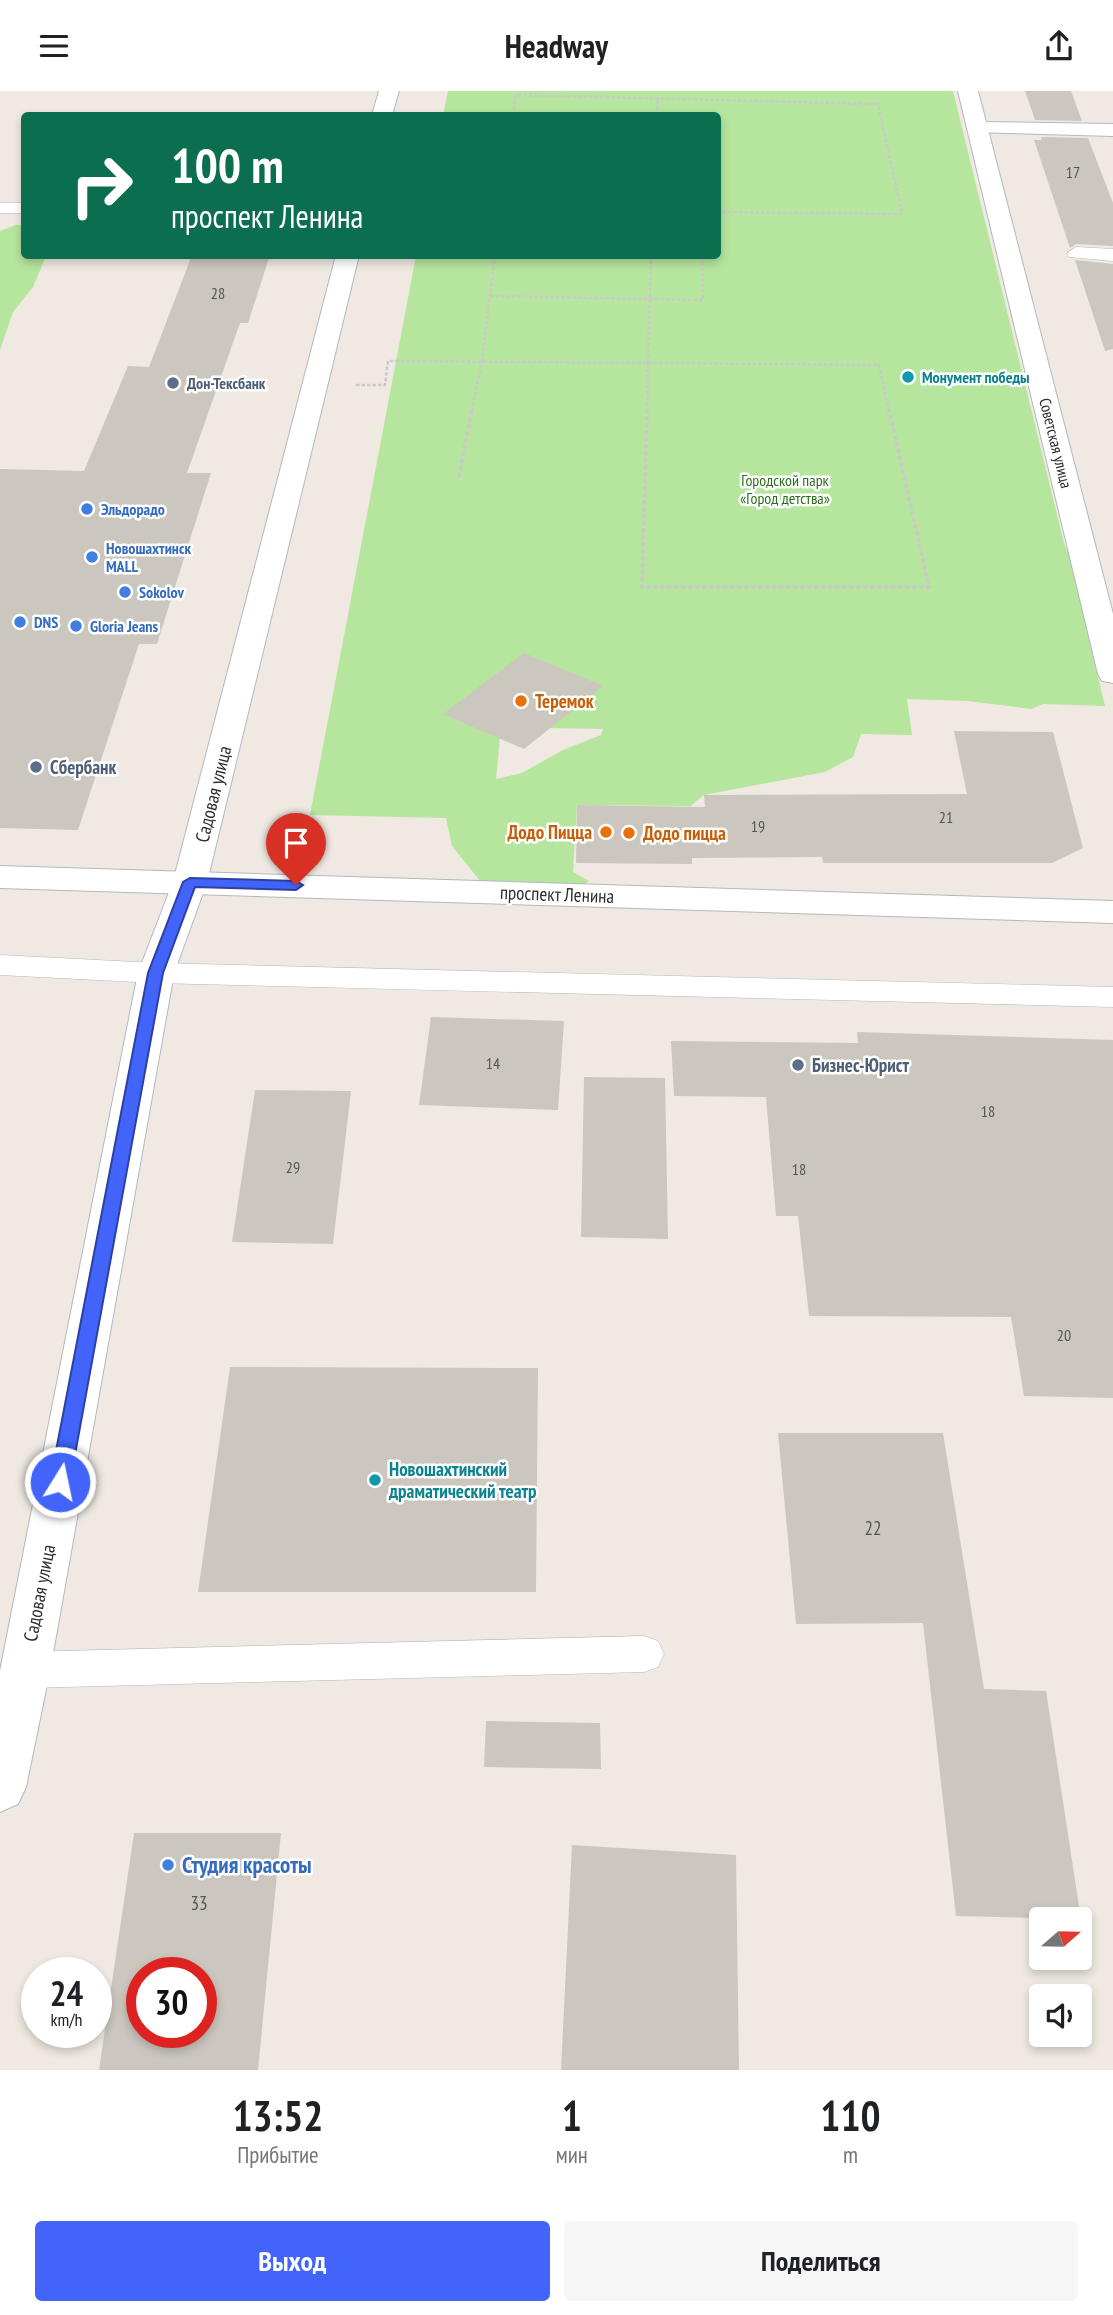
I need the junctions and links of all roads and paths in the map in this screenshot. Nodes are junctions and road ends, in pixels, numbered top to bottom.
1 (389, 91) edge
2 (968, 91) edge
3 (658, 98) junction
4 (384, 112) edge
5 (513, 112) edge
6 (657, 112) edge
7 (978, 128) junction
8 (1113, 130) edge
9 (0, 208) edge
10 (21, 208) edge
11 (721, 212) edge
12 (1076, 253) dead end
13 (1113, 255) edge
14 (347, 259) edge
15 (495, 259) edge
16 (651, 259) edge
17 (702, 259) edge
18 (490, 296) junction
19 (651, 300) junction
20 (482, 361) junction
21 (650, 361) junction
22 (388, 362) dead end
23 (458, 477) dead end
24 (1113, 674) edge
25 (0, 877) edge
26 (190, 882) junction
27 (1113, 912) edge
28 (0, 965) edge
29 (156, 973) junction
30 (1113, 997) edge
31 (644, 1654) dead end
32 (25, 1670) junction
33 (0, 1787) edge

1 - 4 street
2 - 7 street, Советская улица
3 - 5 path
3 - 6 path
3 - 11 path
7 - 8 street
7 - 24 street, Советская улица
9 - 10 lane
12 - 13 lane
14 - 26 street, Садовая улица
15 - 18 path
16 - 19 path
17 - 19 path
18 - 19 path
18 - 20 path
19 - 21 path
20 - 21 path
20 - 22 path
20 - 23 path
21 - 21 path
25 - 26 street, проспект Ленина
26 - 27 street, проспект Ленина
26 - 29 street, Садовая улица
28 - 29 lane
29 - 30 lane
29 - 32 street, Садовая улица
31 - 32 lane
32 - 33 street, Садовая улица

